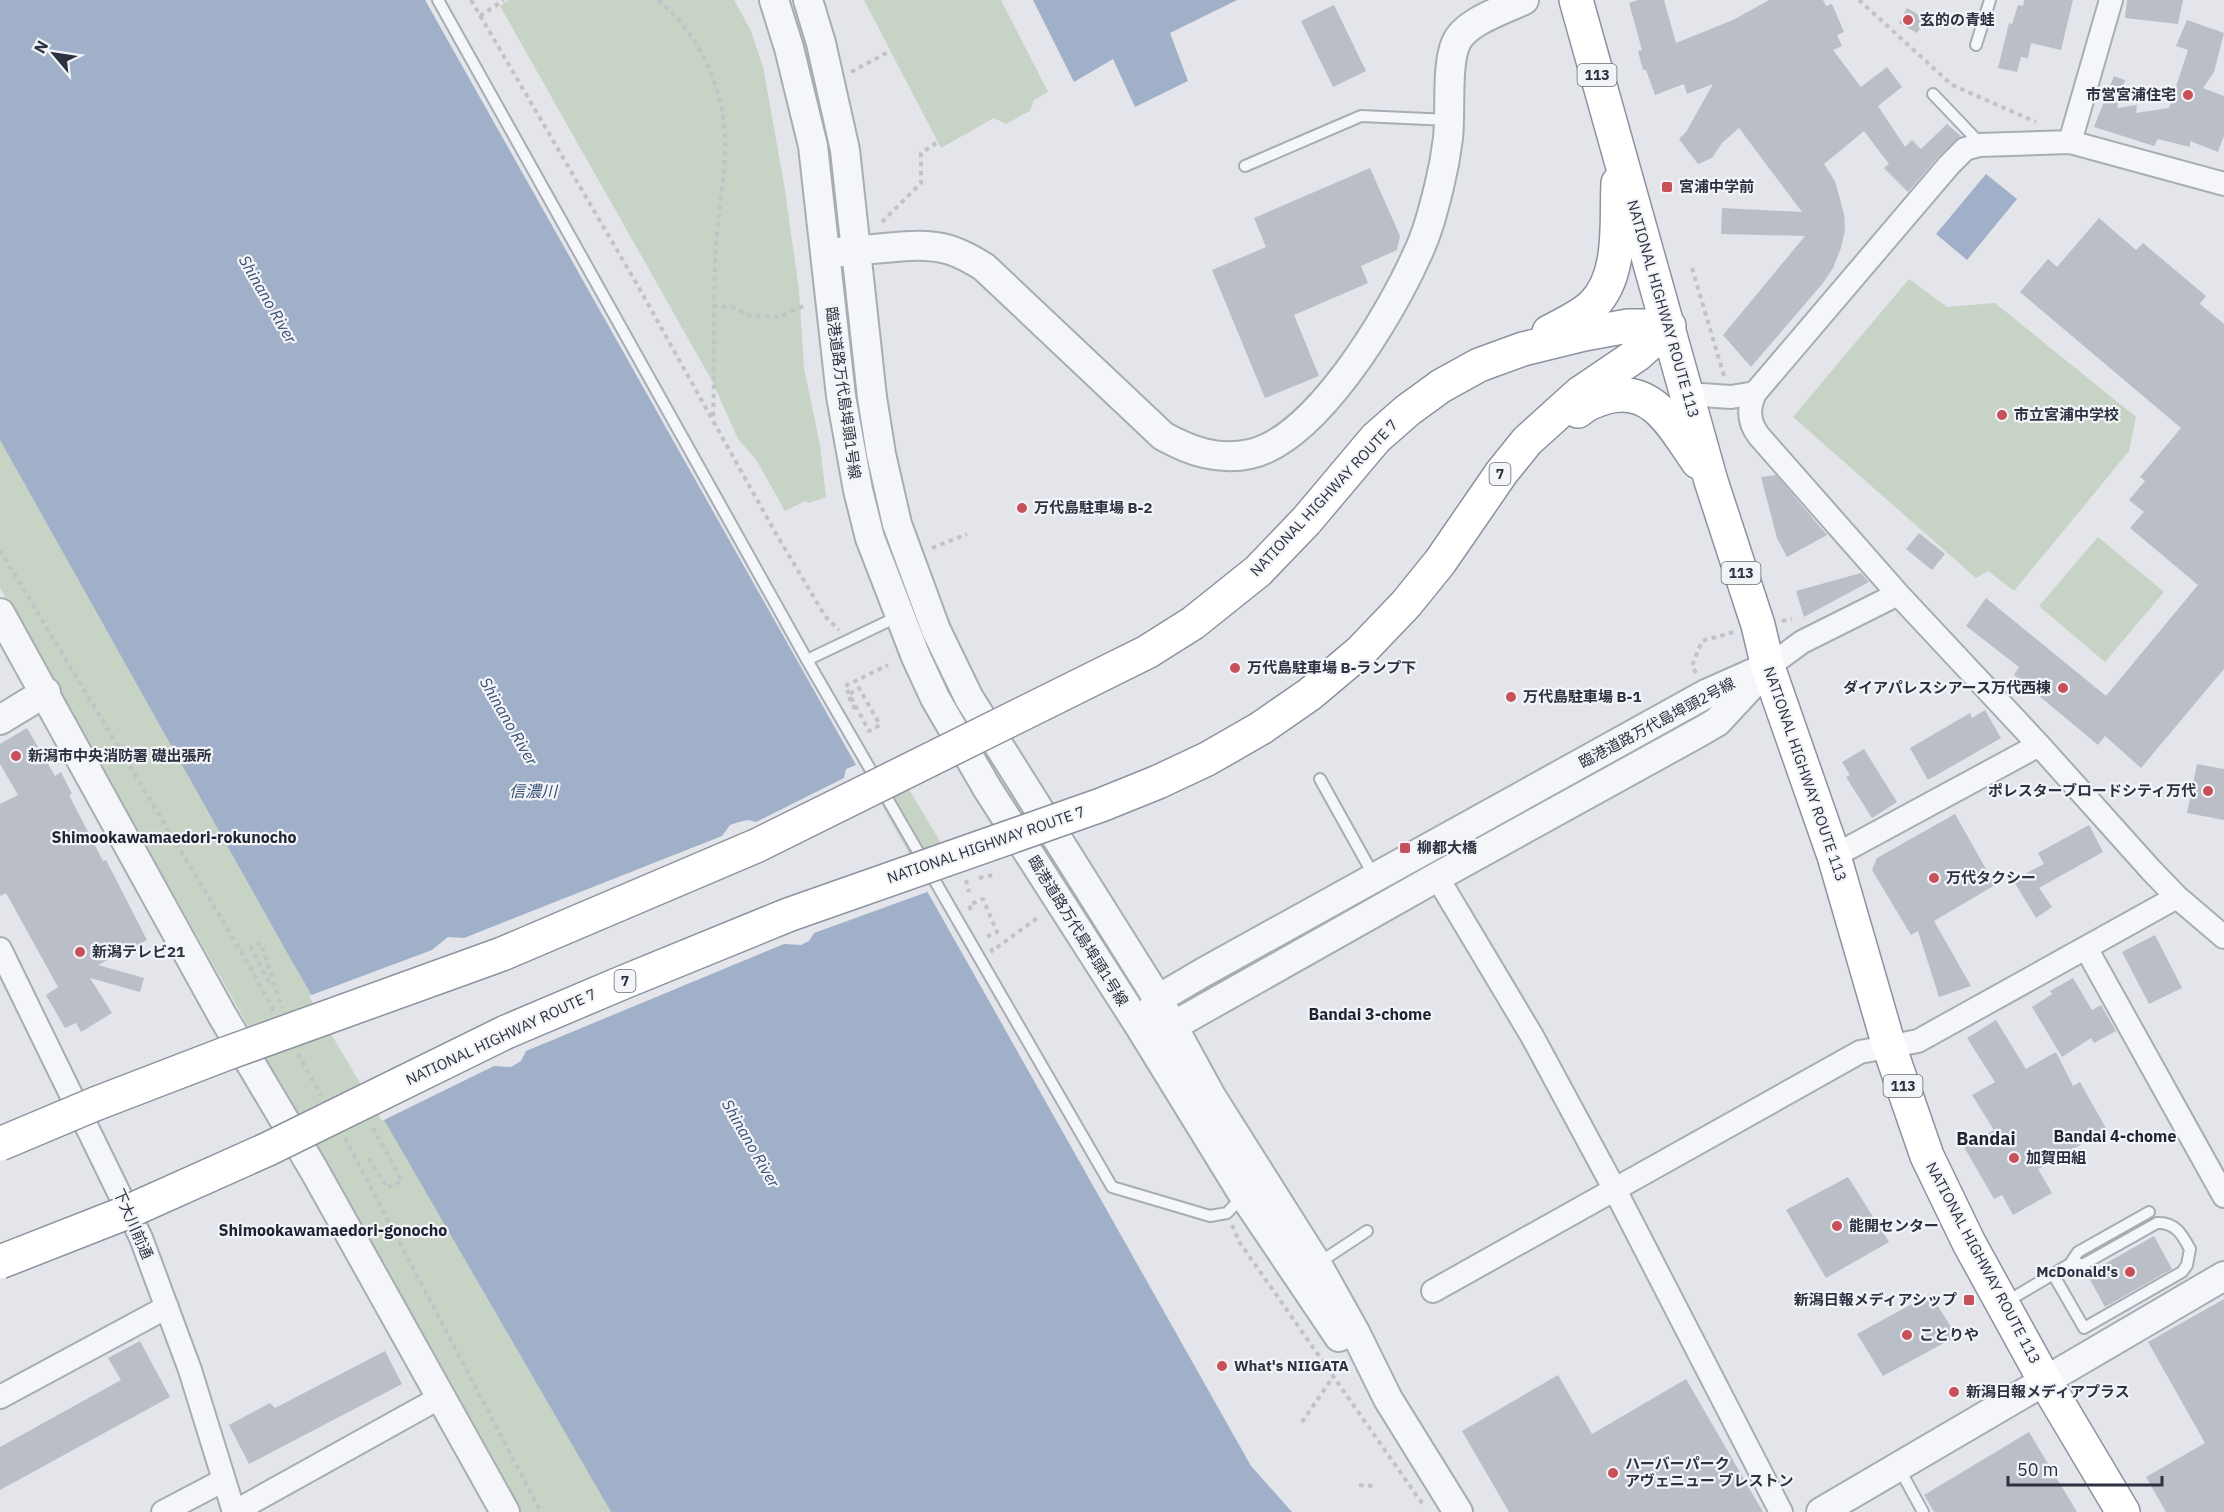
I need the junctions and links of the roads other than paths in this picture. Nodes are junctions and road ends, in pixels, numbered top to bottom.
1 (438, 0) edge
2 (774, 0) edge
3 (808, 0) edge
4 (1524, 0) edge
5 (1576, 0) edge
6 (1990, 0) edge
7 (2111, 0) edge
8 (1976, 45) dead end
9 (1933, 94) dead end
10 (1449, 120) junction
11 (2070, 142) junction
12 (1980, 145) junction
13 (1619, 150) junction
14 (1245, 166) dead end
15 (2224, 184) edge
16 (856, 251) junction
17 (824, 253) junction
18 (1669, 326) junction
19 (1479, 365) junction
20 (1755, 393) junction
21 (1687, 394) junction
22 (1527, 441) junction
23 (1711, 481) junction
24 (1898, 594) junction
25 (0, 613) edge
26 (899, 616) junction
27 (807, 660) junction
28 (1768, 666) junction
29 (46, 692) junction
30 (0, 720) edge
31 (2039, 745) junction
32 (1320, 779) dead end
33 (1834, 856) junction
34 (1437, 877) junction
35 (1375, 878) junction
36 (2177, 897) junction
37 (2224, 937) edge
38 (2086, 948) junction
39 (0, 949) edge
40 (1158, 999) junction
41 (1173, 1026) junction
42 (1140, 1027) junction
43 (1889, 1046) junction
44 (0, 1144) edge
45 (1615, 1190) junction
46 (2224, 1196) edge
47 (1236, 1205) junction
48 (2149, 1212) dead end
49 (1367, 1231) dead end
50 (0, 1262) edge
51 (1317, 1264) junction
52 (2070, 1264) junction
53 (2053, 1274) junction
54 (2224, 1276) edge
55 (1433, 1291) dead end
56 (2003, 1304) junction
57 (167, 1306) junction
58 (2107, 1330) junction
59 (2046, 1381) junction
60 (0, 1397) edge
61 (441, 1397) junction
62 (1388, 1398) junction
63 (1898, 1467) junction
64 (224, 1480) junction
65 (163, 1512) edge
66 (234, 1512) edge
67 (505, 1512) edge
68 (1458, 1512) edge
69 (1782, 1512) edge
70 (1821, 1512) edge
71 (1923, 1512) edge
72 (2123, 1512) edge

1 - 27 lane
2 - 17 street, 臨港道路万代島埠頭1号線
3 - 16 street, 臨港道路万代島埠頭1号線
4 - 10 street
5 - 13 highway, NATIONAL HIGHWAY ROUTE 113 / 113
6 - 8 lane
7 - 11 street
9 - 12 lane
10 - 14 lane
10 - 16 street
11 - 12 street
11 - 15 street
12 - 20 street
13 - 18 highway, NATIONAL HIGHWAY ROUTE 113 / 113
13 - 19 highway
16 - 17 street
16 - 40 street, 臨港道路万代島埠頭1号線
17 - 26 street, 臨港道路万代島埠頭1号線
18 - 19 highway, NATIONAL HIGHWAY ROUTE 7
18 - 21 highway, NATIONAL HIGHWAY ROUTE 113 / 113
18 - 22 highway, NATIONAL HIGHWAY ROUTE 7 / 7
19 - 44 highway, NATIONAL HIGHWAY ROUTE 7, bridge
20 - 21 street
20 - 24 street
21 - 23 highway, NATIONAL HIGHWAY ROUTE 113 / 113
22 - 23 highway
22 - 50 highway, NATIONAL HIGHWAY ROUTE 7 / 7, bridge
23 - 28 highway, NATIONAL HIGHWAY ROUTE 113 / 113
24 - 28 street
24 - 31 street
25 - 29 street
26 - 27 lane
26 - 42 street, 臨港道路万代島埠頭1号線
27 - 47 lane
28 - 33 highway, NATIONAL HIGHWAY ROUTE 113 / 113
28 - 34 street, 臨港道路万代島埠頭2号線
28 - 35 street, 臨港道路万代島埠頭2号線
29 - 30 street
29 - 61 street
31 - 33 street
31 - 36 street
32 - 35 lane
33 - 43 highway, NATIONAL HIGHWAY ROUTE 113 / 113
34 - 41 street, 臨港道路万代島埠頭2号線
34 - 45 street
35 - 40 street, 臨港道路万代島埠頭2号線
36 - 37 street
36 - 38 street
38 - 43 street
38 - 46 street
39 - 57 street, 下大川前通
40 - 41 street, 臨港道路万代島埠頭1号線
40 - 42 street, 臨港道路万代島埠頭2号線
41 - 42 street, 臨港道路万代島埠頭2号線
41 - 51 street, 臨港道路万代島埠頭1号線
42 - 47 street, 臨港道路万代島埠頭1号線
43 - 45 street
43 - 56 highway, NATIONAL HIGHWAY ROUTE 113 / 113
45 - 55 street
45 - 69 street
47 - 62 street, 臨港道路万代島埠頭1号線
48 - 52 lane
49 - 51 lane
51 - 62 street, 臨港道路万代島埠頭1号線
52 - 53 lane
52 - 58 lane
53 - 56 lane
53 - 58 lane
54 - 58 street
56 - 59 highway, NATIONAL HIGHWAY ROUTE 113 / 113
57 - 60 street
57 - 64 street, 下大川前通
58 - 59 street
59 - 63 street
59 - 72 highway, NATIONAL HIGHWAY ROUTE 113 / 113
61 - 66 street
61 - 67 street
62 - 68 street, 臨港道路万代島埠頭1号線
63 - 70 street
63 - 71 lane
64 - 65 street
64 - 66 street, 下大川前通

